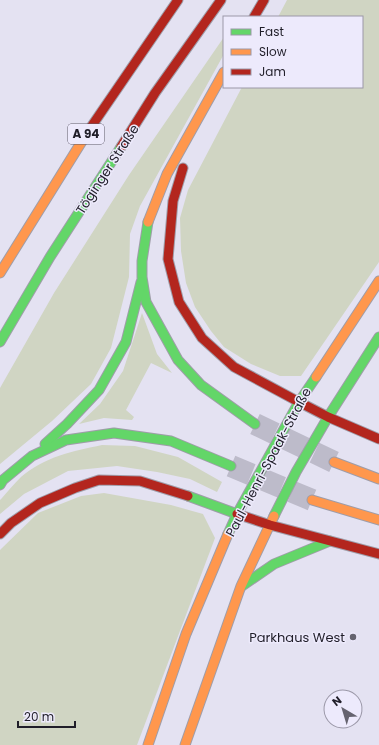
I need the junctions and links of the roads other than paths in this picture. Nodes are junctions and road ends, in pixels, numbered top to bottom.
1 (178, 0) edge
2 (221, 0) edge
3 (264, 0) edge
4 (255, 16) edge
5 (223, 74) edge
6 (187, 138) junction
7 (0, 272) edge
8 (142, 277) junction
9 (379, 281) edge
10 (379, 336) edge
11 (0, 342) edge
12 (299, 402) junction
13 (328, 417) junction
14 (255, 424) tunnel mouth
15 (379, 439) edge
16 (32, 456) junction
17 (334, 462) tunnel mouth
18 (231, 466) tunnel mouth
19 (379, 479) edge
20 (0, 484) edge
21 (312, 500) tunnel mouth
22 (237, 514) junction
23 (379, 520) edge
24 (270, 525) junction
25 (0, 534) edge
26 (330, 541) junction
27 (379, 554) edge
28 (241, 586) junction
29 (148, 745) edge
30 (186, 745) edge

1 - 7 main road, A 94
2 - 11 main road, Töginger Straße / A 94
3 - 4 main road
5 - 6 main road
6 - 8 main road
6 - 12 main road
8 - 14 main road
8 - 16 main road
9 - 12 main road, Paul-Henri-Spaak-Straße
10 - 13 main road
12 - 13 main road
12 - 22 main road, Paul-Henri-Spaak-Straße
13 - 15 main road
13 - 24 main road
16 - 18 main road
16 - 20 main road
17 - 19 main road
21 - 23 main road
22 - 24 main road
22 - 25 main road
22 - 29 main road, Paul-Henri-Spaak-Straße
24 - 26 main road
24 - 28 main road
26 - 27 main road
26 - 28 main road
28 - 30 main road

